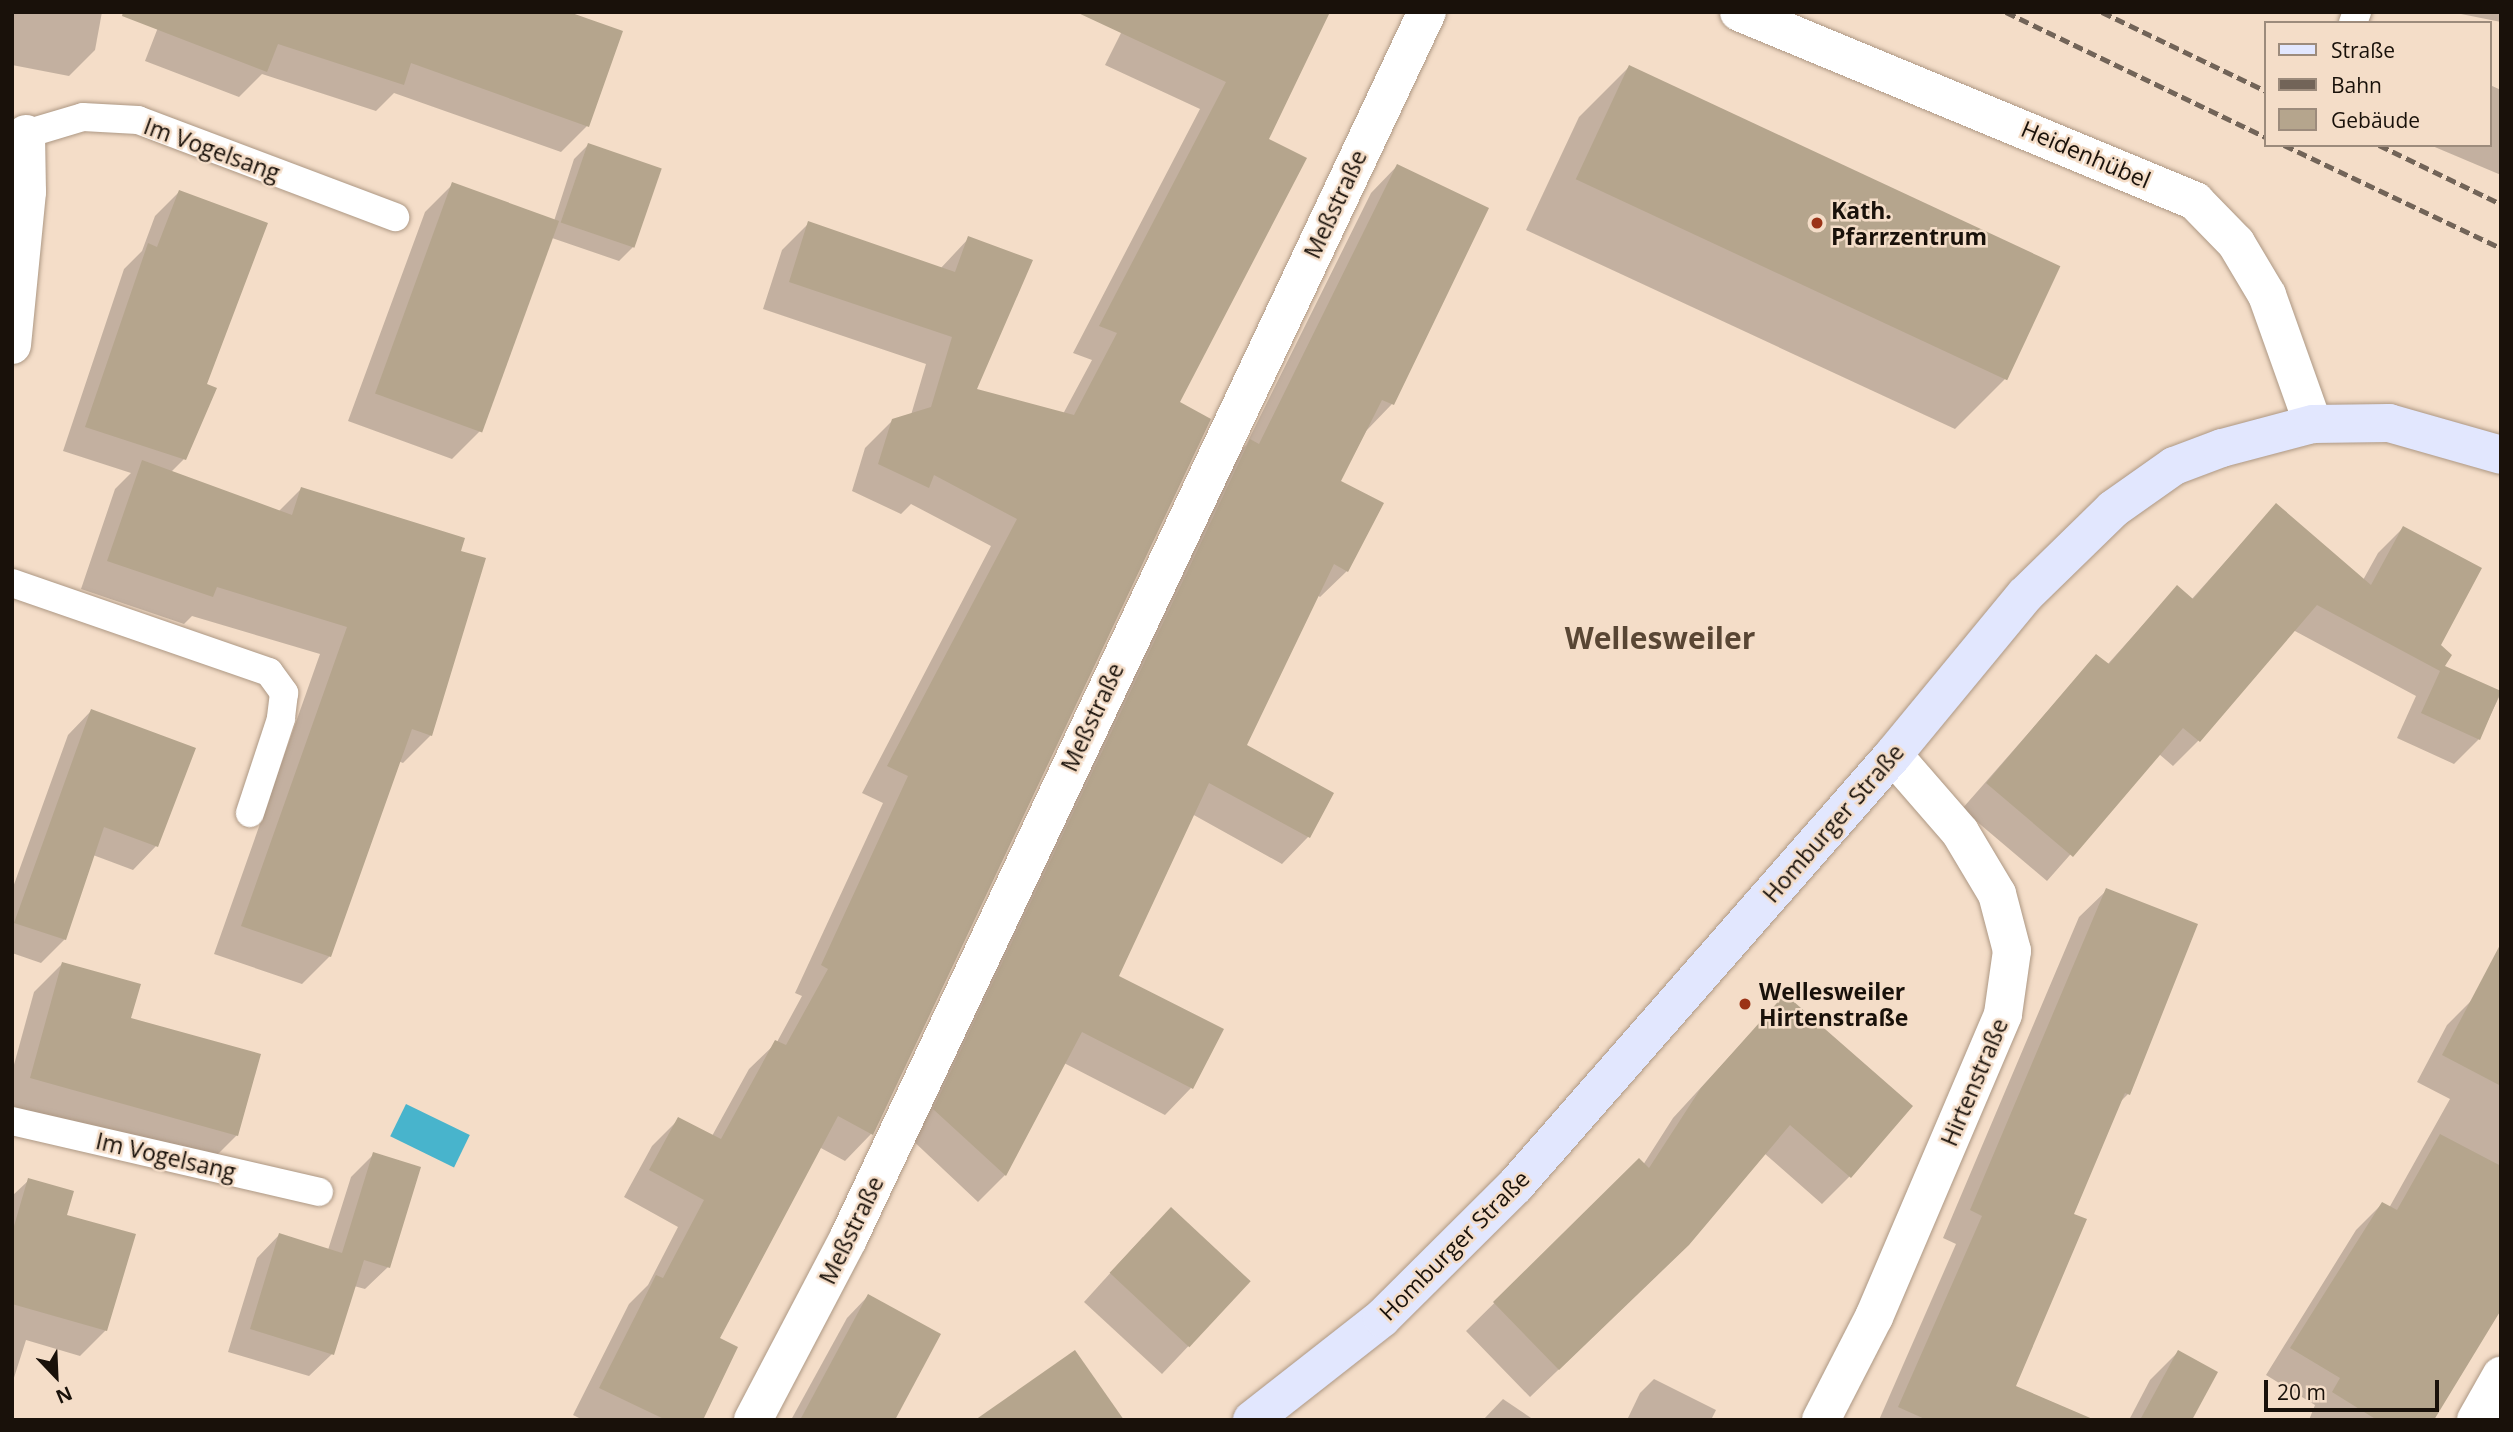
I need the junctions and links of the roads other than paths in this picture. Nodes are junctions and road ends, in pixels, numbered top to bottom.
1 (1427, 12) edge
2 (1739, 12) edge
3 (26, 134) joint
4 (395, 218) dead end
5 (12, 345) edge
6 (2313, 424) junction
7 (2501, 455) edge
8 (12, 583) edge
9 (1893, 755) junction
10 (250, 813) dead end
11 (12, 1121) edge
12 (319, 1192) dead end
13 (2501, 1376) edge
14 (753, 1420) edge
15 (1252, 1420) edge
16 (1821, 1420) edge
17 (2476, 1420) edge

1 - 14 street, Meßstraße
2 - 6 street, Heidenhübel
3 - 4 lane, Im Vogelsang
3 - 5 street, Im Vogelsang
6 - 7 main road, Homburger Straße
6 - 9 main road, Homburger Straße
8 - 10 lane
9 - 15 main road, Homburger Straße
9 - 16 street, Hirtenstraße
11 - 12 lane, Im Vogelsang
13 - 17 street

